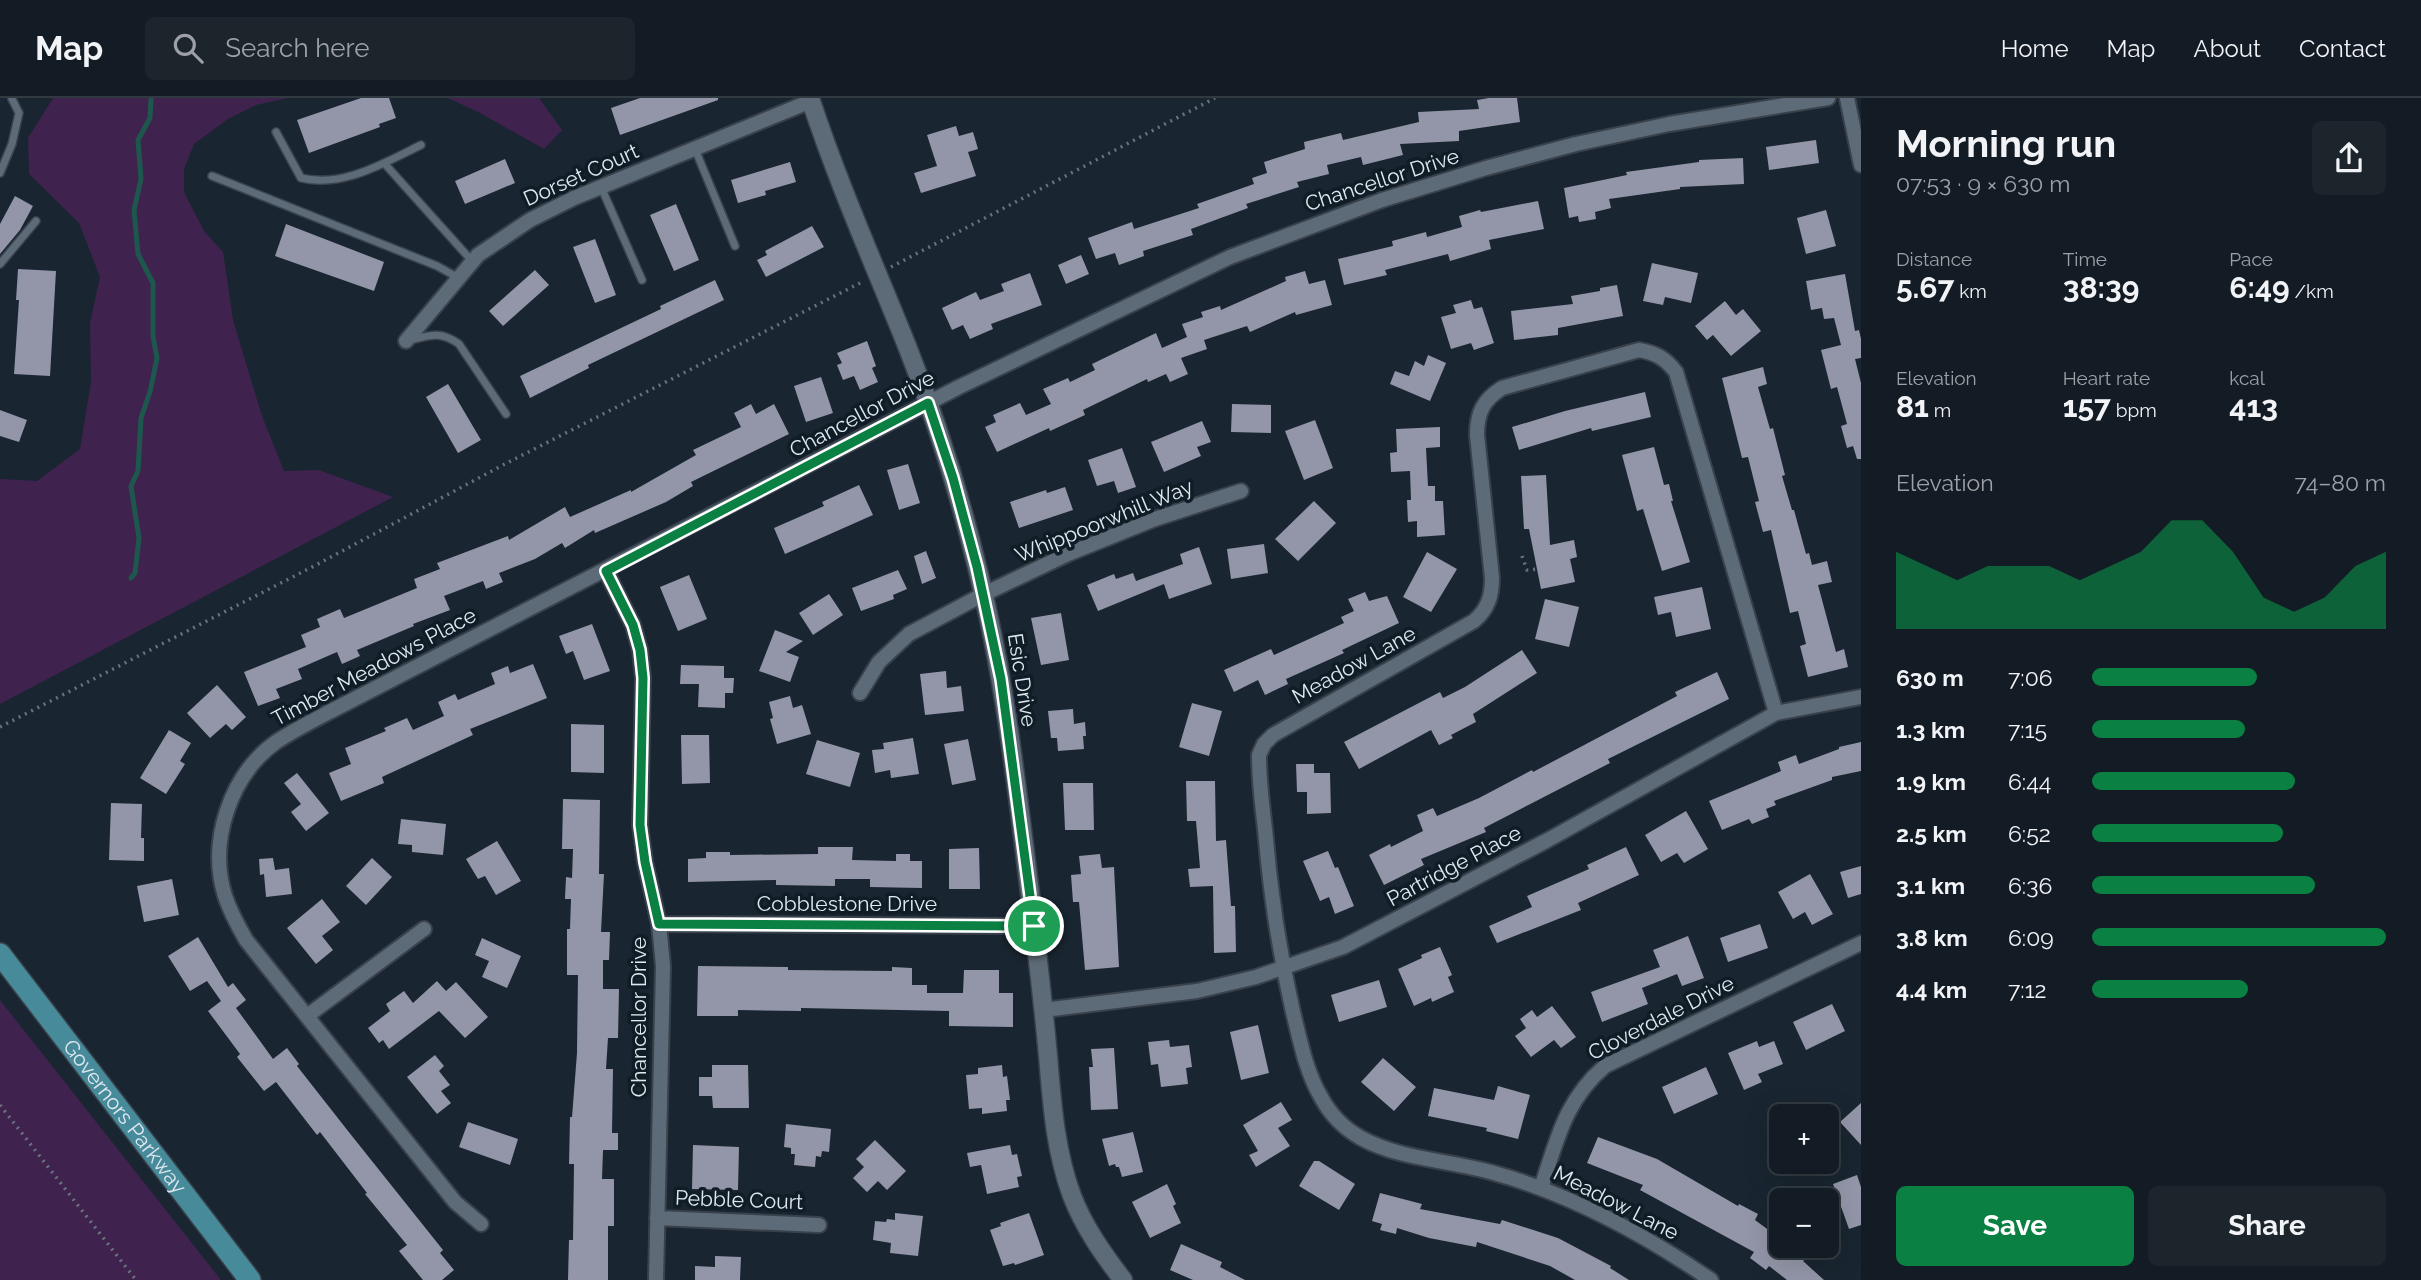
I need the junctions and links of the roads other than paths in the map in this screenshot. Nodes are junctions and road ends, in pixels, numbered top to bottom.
1 (1828, 98) edge
2 (1847, 98) edge
3 (12, 99) edge
4 (811, 99) edge
5 (276, 132) dead end
6 (421, 145) dead end
7 (695, 148) junction
8 (384, 163) junction
9 (1861, 165) edge
10 (0, 173) edge
11 (212, 176) dead end
12 (601, 187) junction
13 (36, 221) dead end
14 (735, 246) dead end
15 (472, 261) junction
16 (0, 264) edge
17 (457, 277) junction
18 (642, 280) dead end
19 (406, 341) joint
20 (928, 403) junction
21 (506, 414) dead end
22 (1241, 491) dead end
23 (606, 571) junction
24 (984, 594) junction
25 (860, 693) dead end
26 (1861, 697) edge
27 (1776, 713) junction
28 (659, 924) junction
29 (1034, 926) junction
30 (424, 929) dead end
31 (1861, 943) edge
32 (0, 954) edge
33 (1283, 969) junction
34 (1044, 1010) junction
35 (306, 1016) junction
36 (1541, 1188) junction
37 (657, 1218) junction
38 (481, 1224) dead end
39 (819, 1225) dead end
40 (250, 1280) edge
41 (656, 1280) edge
42 (1123, 1280) edge
43 (1711, 1280) edge

1 - 20 street, Chancellor Drive
2 - 9 street
3 - 10 lane
4 - 7 street, Dorset Court
4 - 20 street, Esic Drive
5 - 8 lane
6 - 8 lane
7 - 12 street, Dorset Court
7 - 14 lane
8 - 15 lane
11 - 17 lane
12 - 15 street, Dorset Court
12 - 18 lane
13 - 16 lane
15 - 17 street, Dorset Court
17 - 19 street, Dorset Court
19 - 21 lane
20 - 23 street, Chancellor Drive
20 - 24 street, Esic Drive
22 - 24 street, Whippoorwhill Way
23 - 28 street, Chancellor Drive
23 - 35 street, Timber Meadows Place
24 - 25 street, Whippoorwhill Way
24 - 29 street, Esic Drive
26 - 27 street, Partridge Place
27 - 33 street, Partridge Place
27 - 33 street, Meadow Lane
28 - 29 street, Cobblestone Drive
28 - 37 street, Chancellor Drive
29 - 34 street, Esic Drive
30 - 35 street
31 - 36 street, Cloverdale Drive
32 - 40 main road, Governors Parkway
33 - 34 street, Partridge Place
33 - 36 street, Meadow Lane
34 - 42 street, Esic Drive
35 - 38 street, Timber Meadows Place
36 - 43 street, Meadow Lane
37 - 39 street, Pebble Court
37 - 41 street, Chancellor Drive

